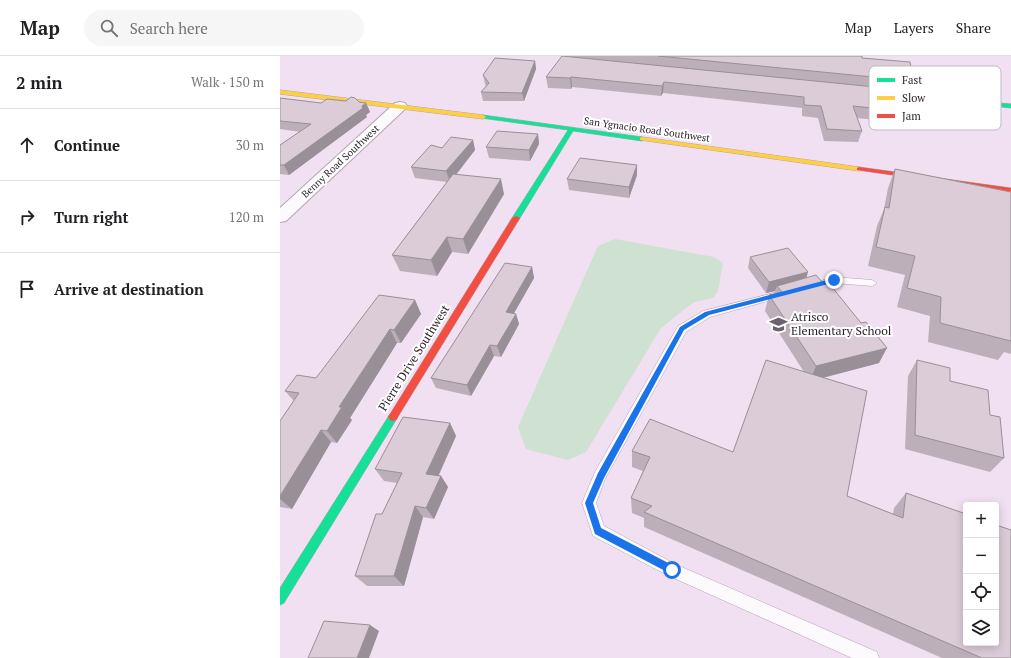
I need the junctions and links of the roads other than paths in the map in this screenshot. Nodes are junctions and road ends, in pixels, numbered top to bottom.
1 (280, 92) edge
2 (1001, 105) edge
3 (400, 106) junction
4 (1011, 106) edge
5 (571, 130) junction
6 (1011, 190) edge
7 (280, 216) edge
8 (872, 283) dead end
9 (280, 600) edge
10 (871, 658) edge

1 - 3 street, San Ygnacio Road Southwest
2 - 4 street
3 - 5 street, San Ygnacio Road Southwest
3 - 7 street, Benny Road Southwest
5 - 6 street, San Ygnacio Road Southwest
5 - 9 street, Pierre Drive Southwest
8 - 10 lane

